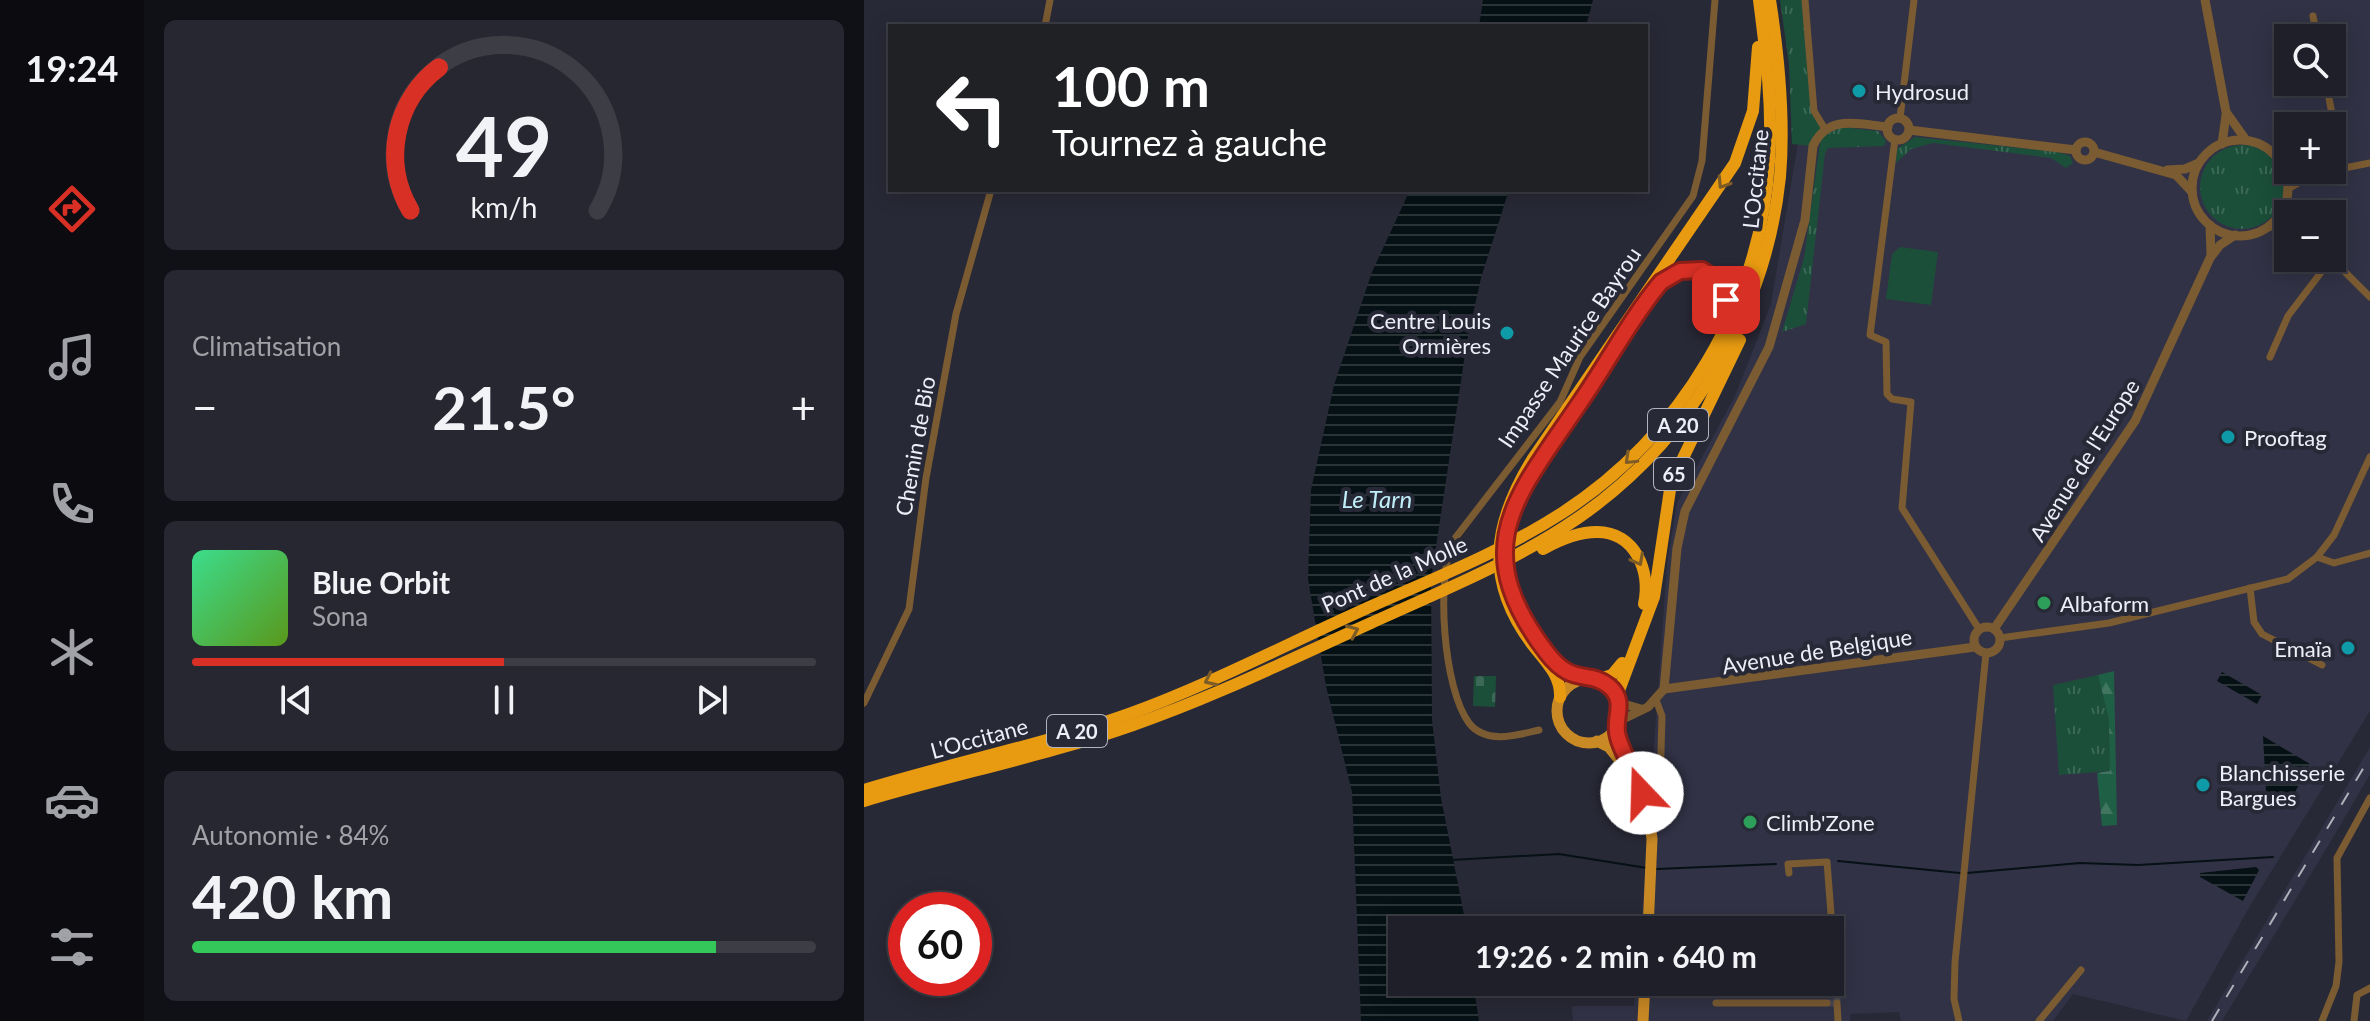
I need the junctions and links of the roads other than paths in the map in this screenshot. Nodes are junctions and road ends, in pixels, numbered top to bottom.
1 (1050, 0) edge
2 (1715, 0) edge
3 (1757, 0) edge
4 (1770, 0) edge
5 (1805, 0) edge
6 (1914, 0) edge
7 (2205, 0) edge
8 (2313, 16) dead end
9 (1045, 24) edge
10 (2314, 24) edge
11 (2226, 112) junction
12 (1900, 118) junction
13 (1888, 127) junction
14 (1825, 129) junction
15 (1909, 130) junction
16 (1895, 139) junction
17 (2246, 140) junction
18 (2222, 144) junction
19 (2274, 153) edge
20 (2201, 161) junction
21 (2370, 163) edge
22 (2346, 167) edge
23 (2164, 170) junction
24 (2288, 184) edge
25 (2297, 184) edge
26 (2288, 189) junction
27 (990, 192) edge
28 (2193, 192) junction
29 (2287, 200) edge
30 (2274, 221) edge
31 (2210, 225) junction
32 (2274, 226) edge
33 (2265, 229) junction
34 (2235, 235) junction
35 (2210, 258) junction
36 (1763, 263) junction
37 (2321, 272) edge
38 (2345, 272) edge
39 (2370, 297) edge
40 (2270, 357) dead end
41 (1673, 413) junction
42 (2370, 457) edge
43 (1523, 535) joint
44 (2370, 553) edge
45 (1522, 556) junction
46 (2317, 557) junction
47 (2250, 588) junction
48 (1979, 629) junction
49 (1997, 633) junction
50 (1281, 647) joint
51 (1975, 647) junction
52 (1986, 653) junction
53 (1282, 663) joint
54 (2322, 665) dead end
55 (1590, 680) junction
56 (1664, 689) junction
57 (1560, 697) junction
58 (1618, 699) junction
59 (1656, 700) junction
60 (864, 703) edge
61 (1641, 709) junction
62 (1618, 723) junction
63 (1539, 730) dead end
64 (1597, 741) junction
65 (864, 790) edge
66 (1642, 793) junction
67 (2370, 798) edge
68 (864, 801) edge
69 (1659, 823) dead end
70 (1789, 873) dead end
71 (1648, 916) edge
72 (1831, 916) edge
73 (2081, 970) dead end
74 (2370, 988) edge
75 (1644, 996) edge
76 (1716, 1003) dead end
77 (1827, 1003) dead end
78 (1837, 1003) tunnel mouth
79 (1643, 1021) edge
80 (1838, 1021) edge
81 (1959, 1021) edge
82 (2039, 1021) edge
83 (2322, 1021) edge
84 (2354, 1021) edge

1 - 9 street
2 - 63 street, Impasse Maurice Bayrou
3 - 41 highway, L'Occitane / A 20
3 -> 57 highway
4 - 36 highway, L'Occitane / A 20
5 - 14 street
6 - 12 street
7 - 11 street
8 - 10 street
11 - 17 street
11 - 18 street
12 - 13 street
12 - 15 street
13 - 14 street
13 - 16 street
14 - 56 street
15 - 16 street
15 - 23 street
16 - 48 street
17 - 18 street
17 - 19 street
18 - 20 street
20 - 23 street
20 - 28 street
21 - 22 street
23 - 28 street
24 - 26 street
25 - 26 street
26 - 29 street
27 - 60 street, Chemin de Bio
28 - 31 street
30 - 33 street
31 - 34 street
31 - 35 street, Avenue de l'Europe
32 - 33 street
33 - 34 street
34 - 35 street, Avenue de l'Europe
35 - 49 street, Avenue de l'Europe
36 - 45 highway, L'Occitane / A 20
36 - 58 highway, 65
37 - 40 street
38 - 39 street
41 -> 43 highway, L'Occitane / A 20
41 - 55 highway
42 - 46 street
43 - 50 highway, Pont de la Molle / A 20
44 - 46 street
53 -> 45 highway, Pont de la Molle / A 20
45 -> 55 highway
46 - 47 street
47 - 49 street
47 - 54 street
48 - 49 street
48 - 51 street
49 - 52 street
50 -> 65 highway, L'Occitane / A 20
51 - 52 street
51 - 56 street, Avenue de Belgique
52 - 81 street
53 - 68 highway, L'Occitane / A 20
55 - 57 main road
55 - 58 main road
56 - 59 street
57 - 64 main road
58 - 61 street
58 - 62 main road
59 - 61 street
59 - 69 street
61 - 62 street
62 - 64 main road
62 - 66 main road
64 - 66 main road
66 - 71 main road
67 - 83 street
70 - 72 street
73 - 82 street
74 - 84 street
75 - 79 main road
76 - 77 street
78 - 80 street

